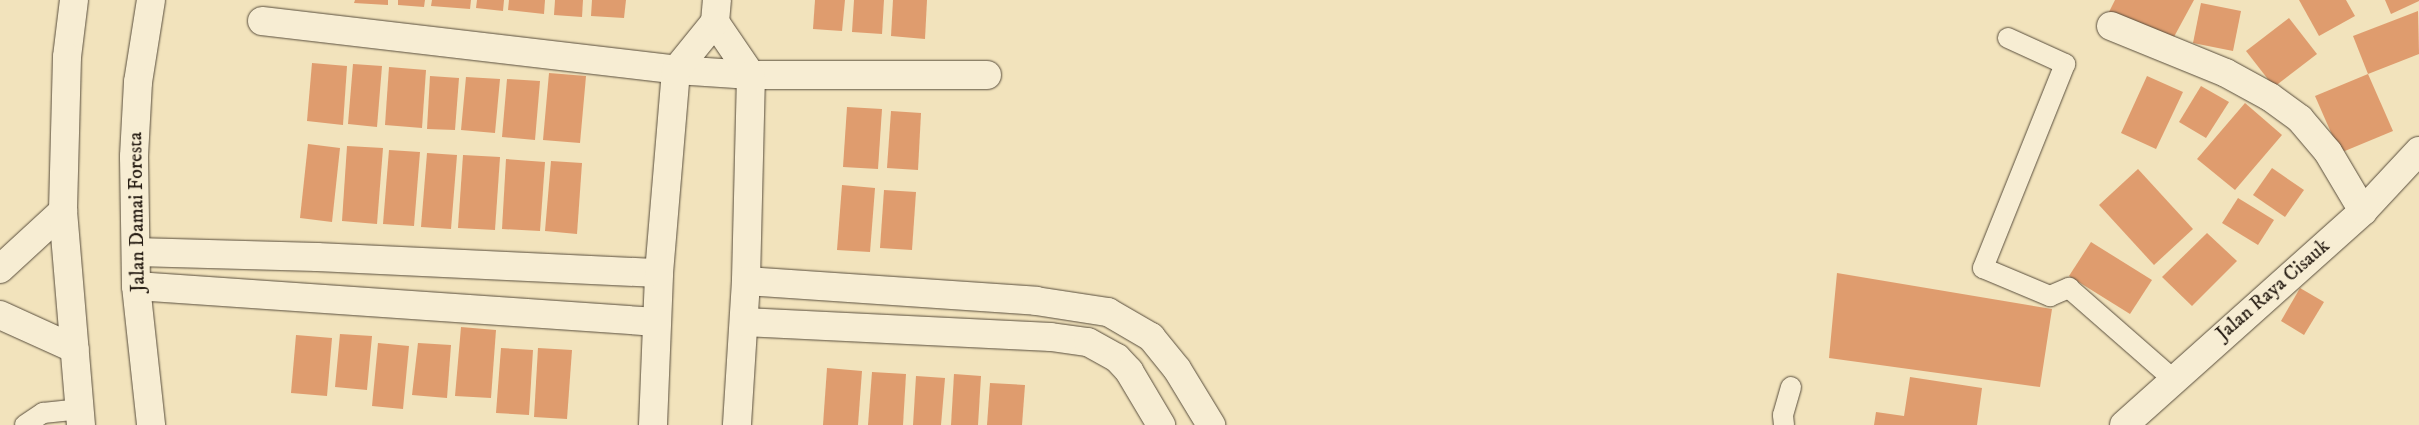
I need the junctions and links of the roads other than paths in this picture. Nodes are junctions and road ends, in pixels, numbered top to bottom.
1 (74, 0) edge
2 (151, 0) edge
3 (716, 11) edge
4 (262, 21) dead end
5 (2111, 26) dead end
6 (2008, 38) dead end
7 (676, 70) junction
8 (751, 74) junction
9 (987, 75) dead end
10 (2419, 152) edge
11 (63, 211) junction
12 (2363, 211) junction
13 (136, 252) junction
14 (242, 255) junction
15 (0, 270) edge
16 (659, 274) junction
17 (746, 281) junction
18 (136, 286) junction
19 (238, 291) junction
20 (1084, 306) junction
21 (0, 315) edge
22 (656, 322) junction
23 (744, 322) junction
24 (1073, 339) junction
25 (75, 349) junction
26 (2173, 379) junction
27 (1791, 387) dead end
28 (80, 417) edge
29 (25, 425) edge
30 (151, 425) edge
31 (652, 425) edge
32 (737, 425) edge
33 (1161, 425) edge
34 (1211, 425) edge
35 (1784, 425) edge
36 (2124, 425) edge

1 - 11 street
2 - 13 street, Jalan Damai Foresta
3 - 7 street
3 - 8 street
4 - 7 street
5 - 12 street
6 - 26 lane
7 - 8 street
7 - 16 street
8 - 9 street
8 - 17 street
10 - 12 street, Jalan Raya Cisauk
11 - 15 street
11 - 25 street
12 - 26 street, Jalan Raya Cisauk
13 - 14 street
13 - 18 street, Jalan Damai Foresta
14 - 16 street
14 - 19 street
16 - 22 street
17 - 20 street
17 - 23 street
18 - 19 street
18 - 30 street, Jalan Damai Foresta
19 - 22 street
20 - 24 street
20 - 34 street
21 - 25 street
22 - 31 street
23 - 24 street
23 - 32 street
24 - 33 street
25 - 28 street
26 - 36 street, Jalan Raya Cisauk
27 - 35 lane
28 - 29 lane

